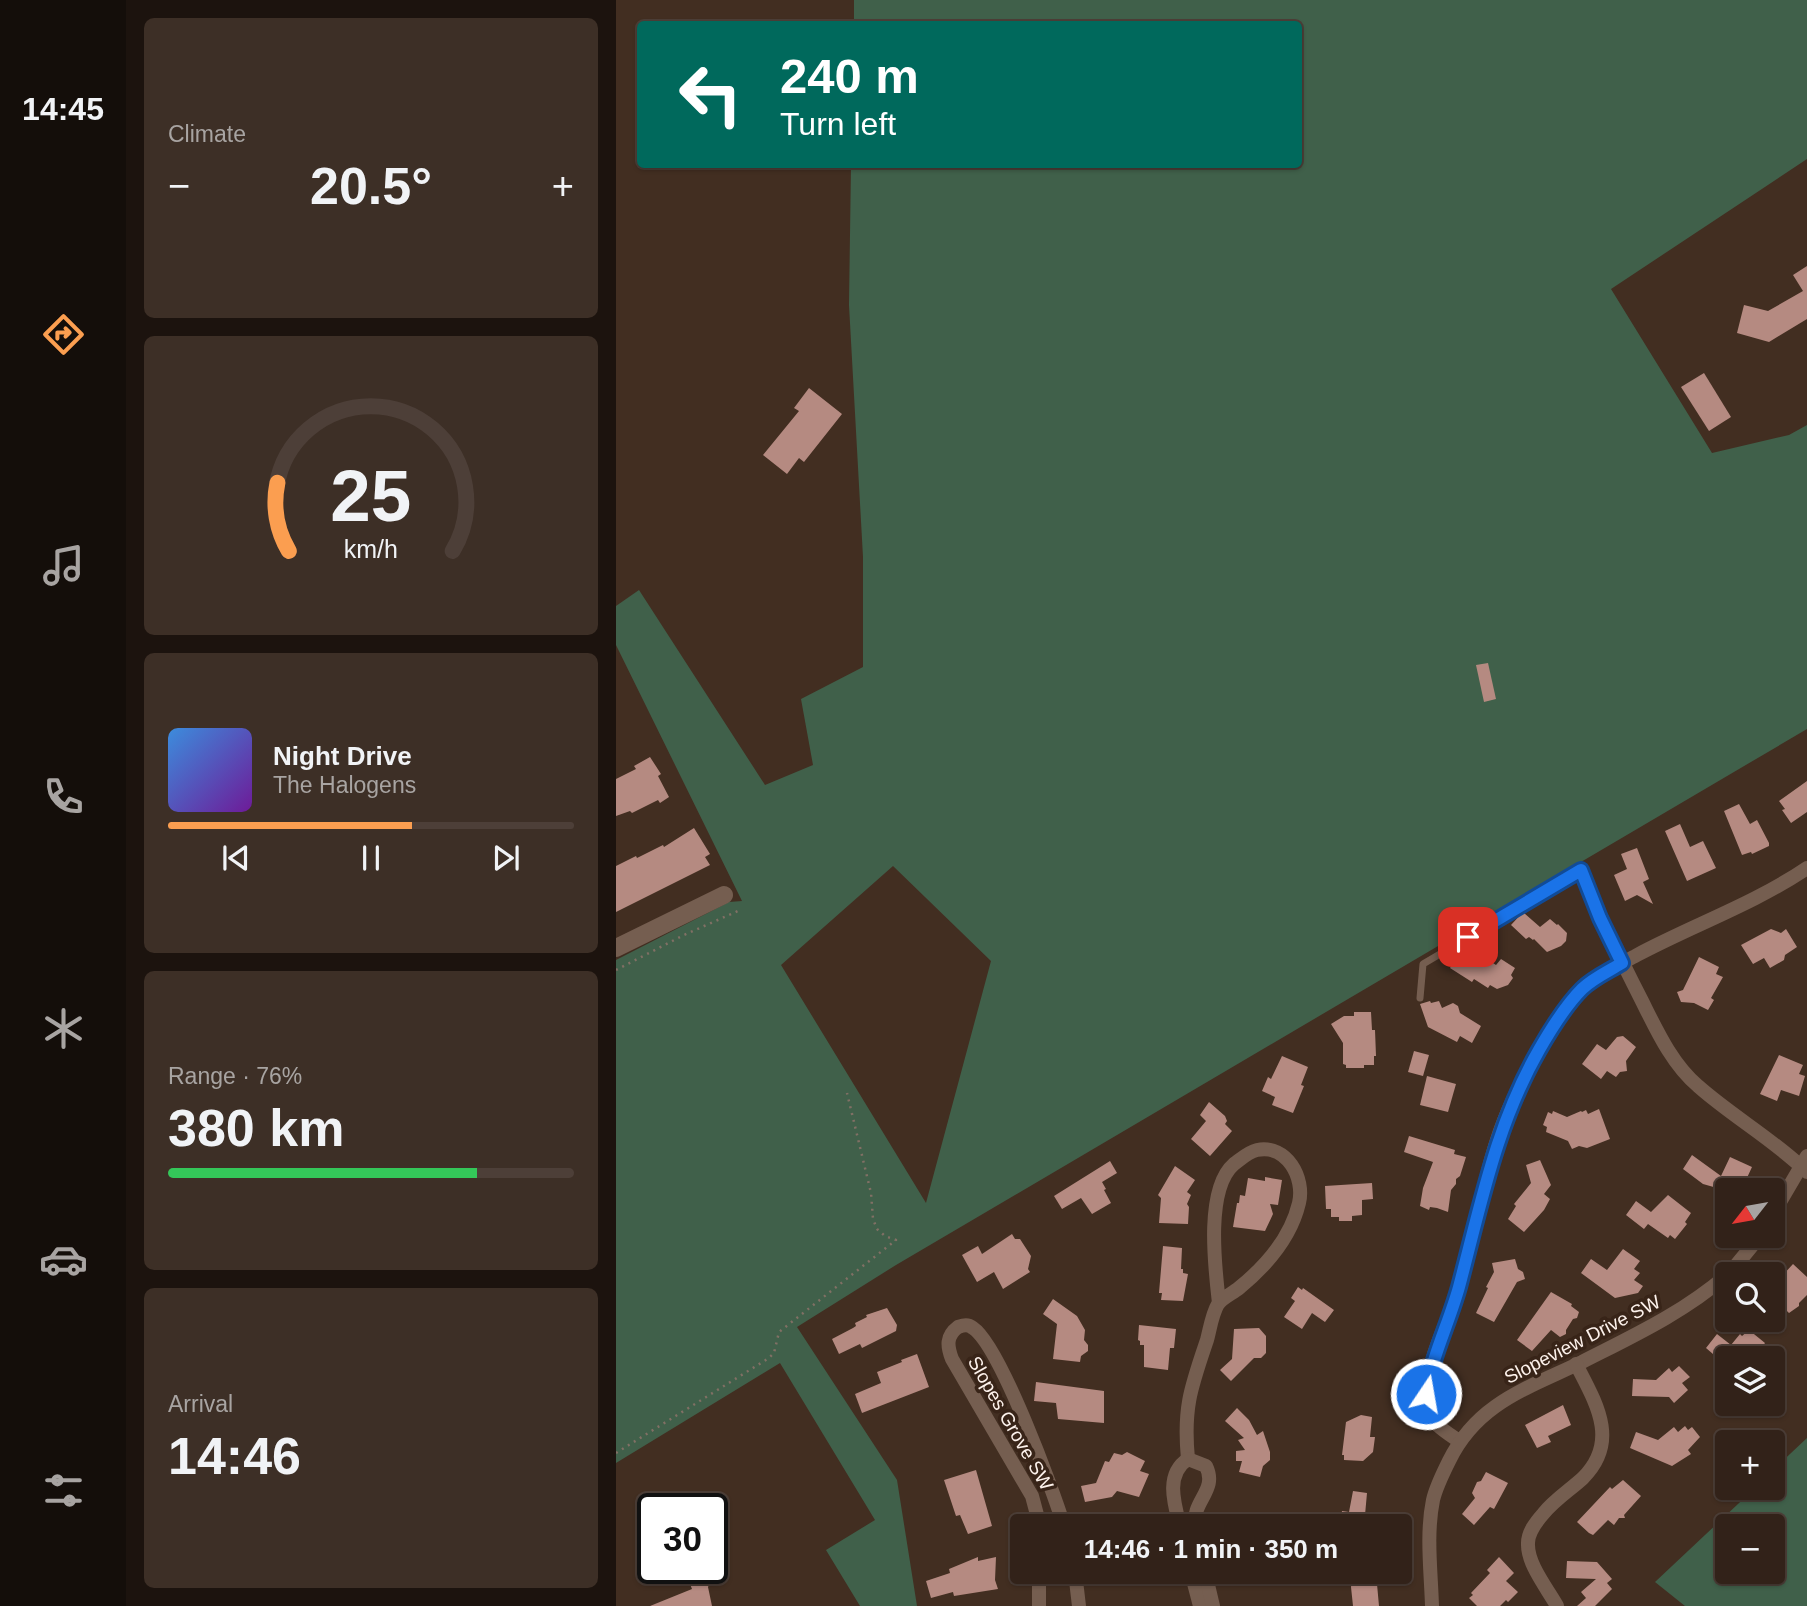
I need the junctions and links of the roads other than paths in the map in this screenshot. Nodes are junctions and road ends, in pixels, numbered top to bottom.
1 (1807, 867) edge
2 (1581, 870) joint
3 (724, 895) dead end
4 (616, 948) edge
5 (1622, 963) junction
6 (1420, 998) dead end
7 (1805, 1165) edge
8 (1785, 1196) edge
9 (1750, 1248) edge
10 (1739, 1262) edge
11 (1715, 1286) edge
12 (1219, 1303) junction
13 (1576, 1364) junction
14 (1459, 1441) junction
15 (1188, 1459) junction
16 (1037, 1514) edge
17 (1061, 1514) edge
18 (1182, 1514) edge
19 (1194, 1514) edge
20 (1039, 1584) edge
21 (1076, 1584) edge
22 (1194, 1584) edge
23 (1208, 1584) edge
24 (1039, 1606) edge
25 (1079, 1606) edge
26 (1200, 1606) edge
27 (1213, 1606) edge
28 (1432, 1606) edge
29 (1557, 1606) edge

1 - 5 street
2 - 5 street
2 - 6 lane
3 - 4 street
5 - 7 street
5 - 14 street
7 - 8 street
9 - 10 street, Slopeview Drive SW
11 - 13 street, Slopeview Drive SW
12 - 12 street
12 - 15 street
13 - 14 street, Slopeview Drive SW
13 - 29 street
14 - 28 street, Slopeview Drive SW
15 - 18 street
15 - 19 street
16 - 17 street, Slopes Grove SW
20 - 24 street
21 - 25 street
22 - 26 street
23 - 27 street

